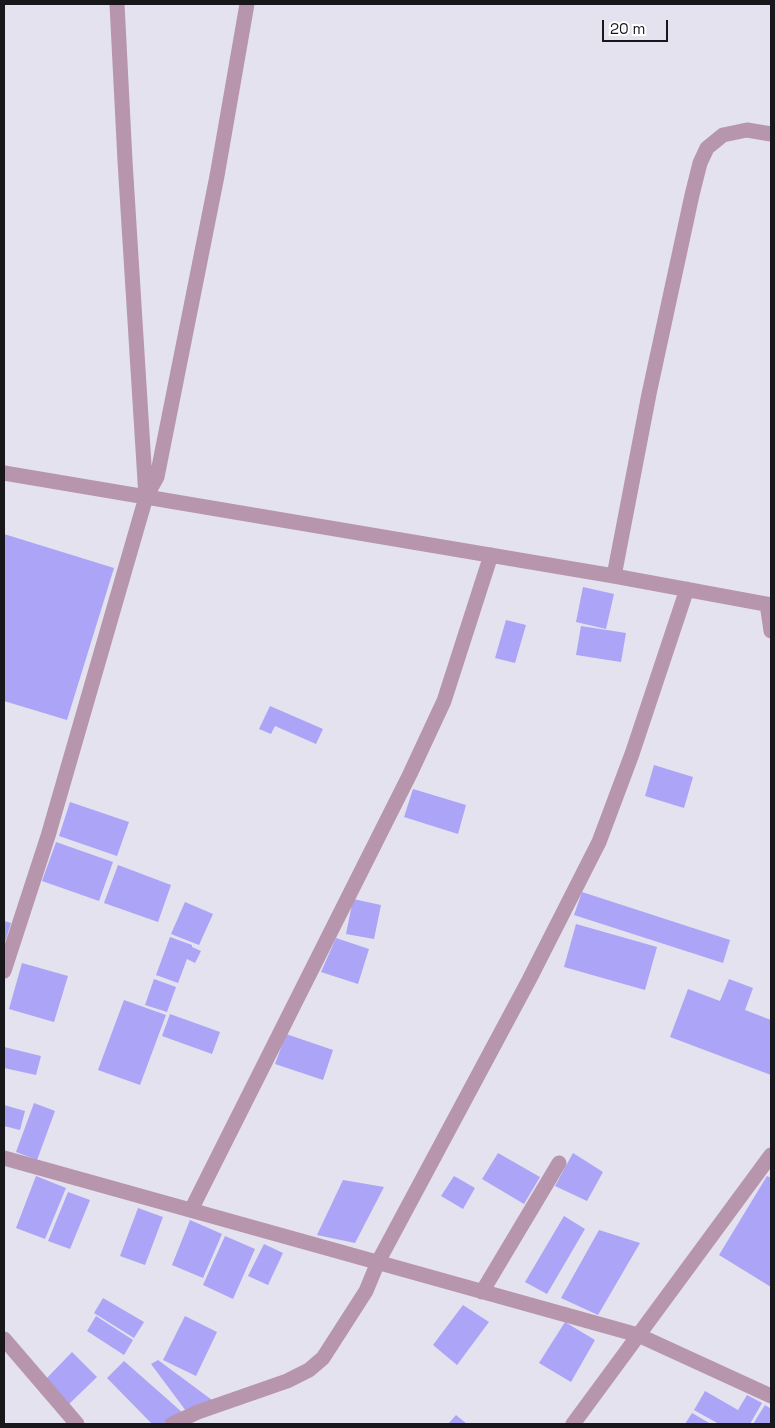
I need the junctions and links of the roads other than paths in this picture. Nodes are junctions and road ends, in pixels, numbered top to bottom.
1 (117, 4) edge
2 (247, 4) edge
3 (771, 134) edge
4 (4, 473) edge
5 (146, 498) junction
6 (491, 555) junction
7 (614, 576) junction
8 (687, 589) junction
9 (769, 604) edge
10 (771, 631) edge
11 (4, 971) edge
12 (771, 1155) edge
13 (4, 1158) edge
14 (559, 1163) dead end
15 (191, 1210) junction
16 (378, 1262) junction
17 (482, 1292) junction
18 (638, 1335) junction
19 (4, 1339) edge
20 (771, 1396) edge
21 (77, 1424) edge
22 (172, 1424) edge
23 (572, 1424) edge

1 - 5 street
2 - 5 street
3 - 7 street
4 - 5 street
5 - 6 street
5 - 11 street
6 - 7 street
6 - 15 street
7 - 8 street
8 - 9 street
8 - 16 street
9 - 10 street
12 - 18 street
13 - 15 street
14 - 17 street
15 - 16 street
16 - 17 street
16 - 22 street
17 - 18 street
18 - 20 street
18 - 23 street
19 - 21 street

